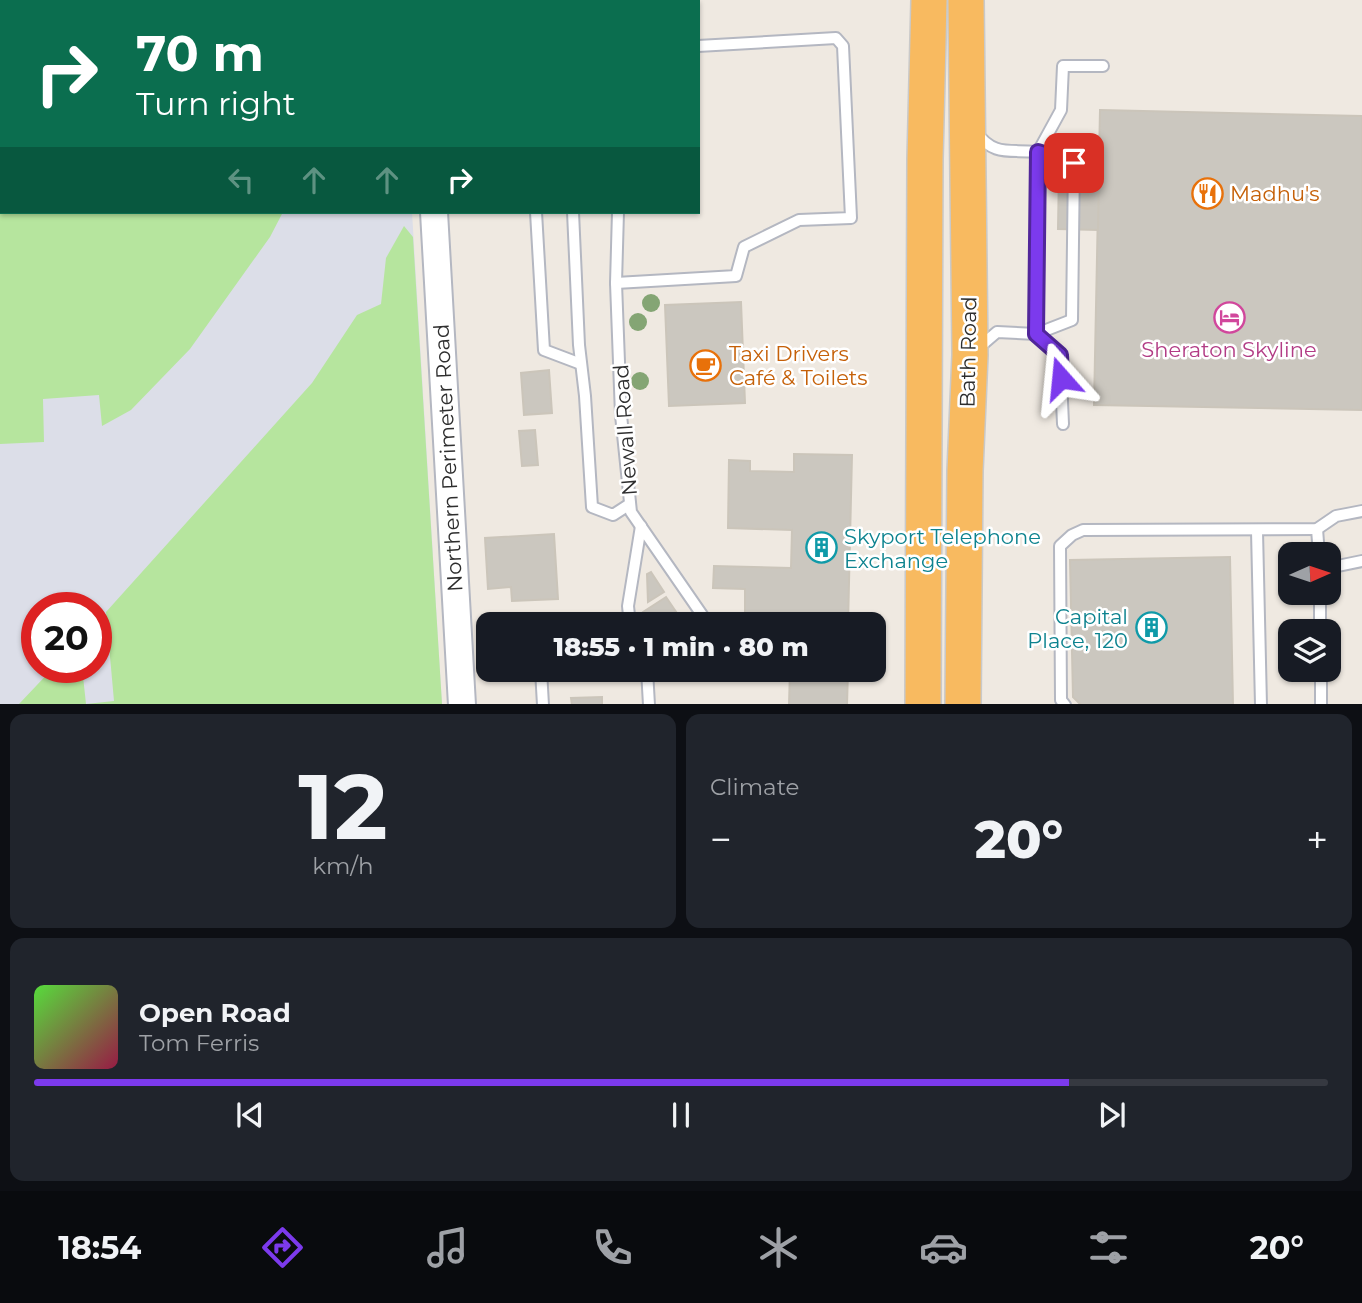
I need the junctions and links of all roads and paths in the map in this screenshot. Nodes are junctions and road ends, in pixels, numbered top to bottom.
1 (929, 0) edge
2 (967, 0) edge
3 (700, 46) edge
4 (1103, 66) dead end
5 (969, 121) junction
6 (1038, 152) junction
7 (433, 214) edge
8 (536, 214) edge
9 (573, 214) edge
10 (618, 214) edge
11 (616, 283) junction
12 (1036, 334) junction
13 (970, 355) junction
14 (581, 364) junction
15 (1063, 424) dead end
16 (630, 503) junction
17 (1362, 510) edge
18 (641, 526) junction
19 (1317, 529) junction
20 (1257, 531) junction
21 (1318, 542) edge
22 (1362, 561) edge
23 (1341, 565) edge
24 (629, 612) edge
25 (700, 612) edge
26 (542, 682) edge
27 (648, 682) edge
28 (1321, 682) edge
29 (462, 704) edge
30 (543, 704) edge
31 (649, 704) edge
32 (923, 704) edge
33 (963, 704) edge
34 (1064, 704) edge
35 (1261, 704) edge
36 (1321, 704) edge

1 - 32 highway, Bath Road
2 - 5 highway, Bath Road
3 - 11 lane
4 - 6 lane
5 - 6 lane
5 - 13 highway, Bath Road
6 - 12 lane
6 - 12 lane
7 - 29 street, Northern Perimeter Road
8 - 14 lane
9 - 14 lane
10 - 11 lane, Newall Road
11 - 16 lane, Newall Road
12 - 13 lane
12 - 15 lane
13 - 33 highway, Bath Road
14 - 16 lane
16 - 18 lane, Newall Road
17 - 19 lane
18 - 24 lane
18 - 25 lane, Newall Road
19 - 20 lane
19 - 21 lane
20 - 34 lane
20 - 35 lane
22 - 23 lane
26 - 30 lane
27 - 31 lane
28 - 36 lane

